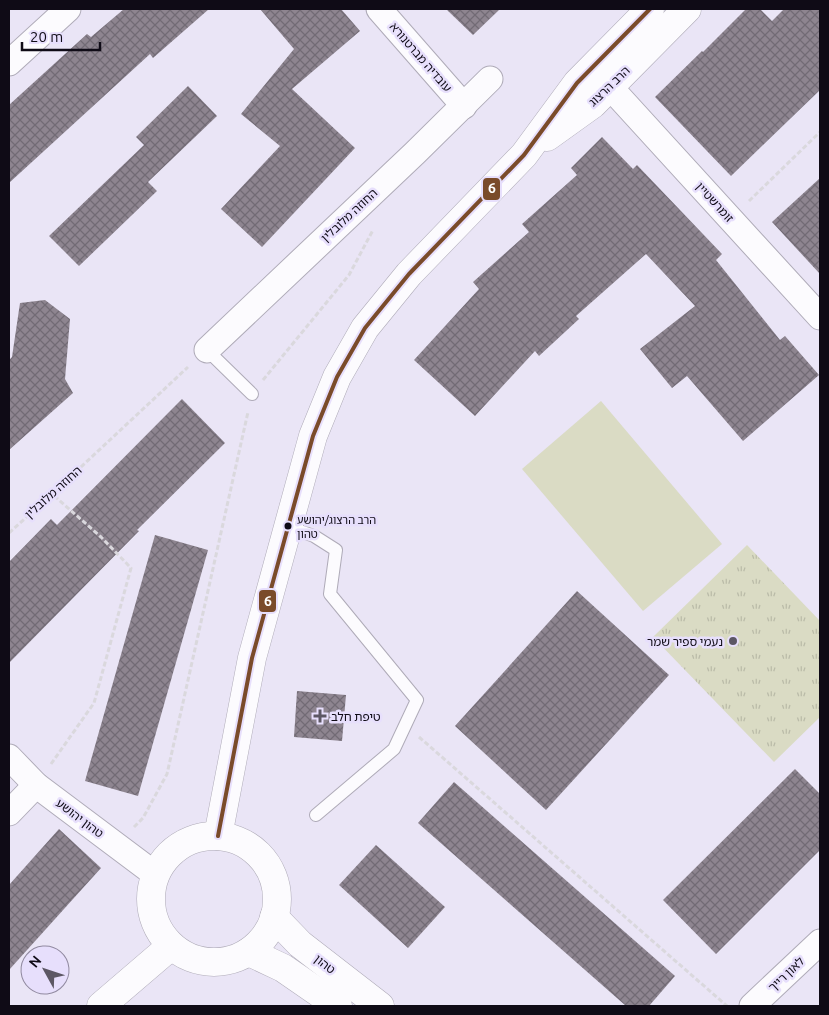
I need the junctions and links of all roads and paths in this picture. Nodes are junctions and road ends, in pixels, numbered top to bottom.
1 (68, 9) edge
2 (379, 9) edge
3 (650, 9) edge
4 (687, 9) edge
5 (9, 63) edge
6 (490, 79) dead end
7 (610, 87) junction
8 (464, 106) junction
9 (820, 132) edge
10 (524, 154) junction
11 (730, 219) junction
12 (377, 222) dead end
13 (820, 317) edge
14 (207, 350) junction
15 (252, 394) junction
16 (52, 494) junction
17 (288, 528) junction
18 (9, 532) edge
19 (405, 725) junction
20 (9, 757) edge
21 (36, 785) junction
22 (9, 813) edge
23 (316, 815) dead end
24 (218, 836) junction
25 (116, 845) junction
26 (156, 875) junction
27 (274, 917) junction
28 (820, 942) edge
29 (170, 946) junction
30 (250, 952) junction
31 (101, 1006) edge
32 (338, 1006) edge
33 (380, 1006) edge
34 (727, 1006) edge
35 (752, 1006) edge

1 - 5 street
2 - 8 street, עובדיה מברטנורא
3 - 10 street, הרב הרצוג
4 - 7 street, הרב הרצוג
6 - 8 street, החוזה מלובלין
7 - 10 street, הרב הרצוג
7 - 11 street, זומרשטיין
8 - 14 street, החוזה מלובלין
9 - 11 path
10 - 17 street, הרב הרצוג
11 - 13 street, זומרשטיין
12 - 15 path
14 - 15 lane
14 - 16 path, החוזה מלובלין
15 - 25 path
16 - 18 path, החוזה מלובלין
16 - 21 path
17 - 19 lane
17 - 24 street, הרב הרצוג
19 - 23 lane
19 - 34 path
20 - 21 street, טהון יהושע
21 - 22 street
21 - 25 street, טהון יהושע
24 - 26 street
24 - 27 street
25 - 26 street, טהון יהושע
26 - 29 street
27 - 30 street
27 - 33 street, טהון
28 - 35 street, לאון רייך
29 - 30 street
29 - 31 street
30 - 32 street

